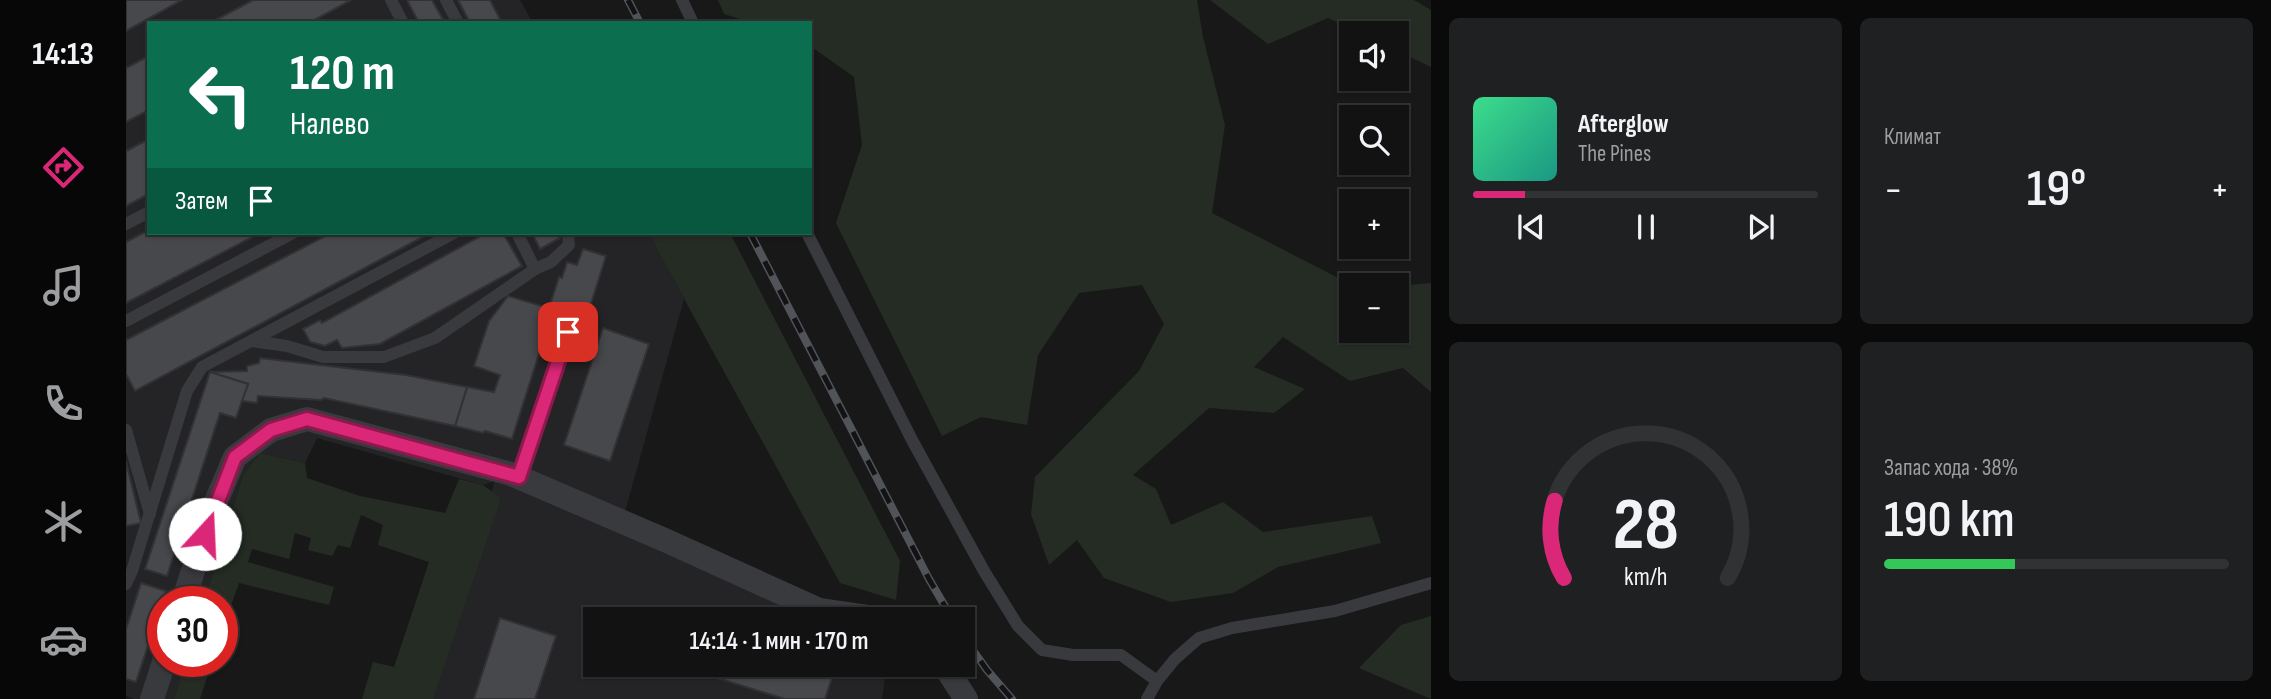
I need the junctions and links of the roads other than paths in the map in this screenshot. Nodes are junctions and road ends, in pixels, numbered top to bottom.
1 (391, 0) edge
2 (446, 0) edge
3 (681, 0) edge
4 (402, 21) edge
5 (457, 21) edge
6 (691, 21) edge
7 (147, 213) edge
8 (126, 224) edge
9 (289, 235) edge
10 (450, 235) edge
11 (518, 235) edge
12 (568, 235) edge
13 (808, 235) edge
14 (535, 269) junction
15 (126, 321) edge
16 (568, 332) dead end
17 (251, 340) junction
18 (126, 430) edge
19 (519, 477) junction
20 (150, 514) junction
21 (1431, 583) edge
22 (126, 584) edge
23 (188, 586) edge
24 (812, 607) edge
25 (159, 677) edge
26 (952, 677) edge
27 (1157, 681) junction
28 (152, 699) edge
29 (966, 699) edge
30 (1147, 699) edge

1 - 4 lane
2 - 5 lane
3 - 6 lane
7 - 8 lane
9 - 15 lane
10 - 17 lane
11 - 14 lane
12 - 14 lane
13 - 27 lane
14 - 17 lane
16 - 19 lane
17 - 20 lane
18 - 20 lane
19 - 23 street
19 - 24 street
20 - 22 lane
21 - 27 lane
25 - 28 street
26 - 29 street
27 - 30 lane

